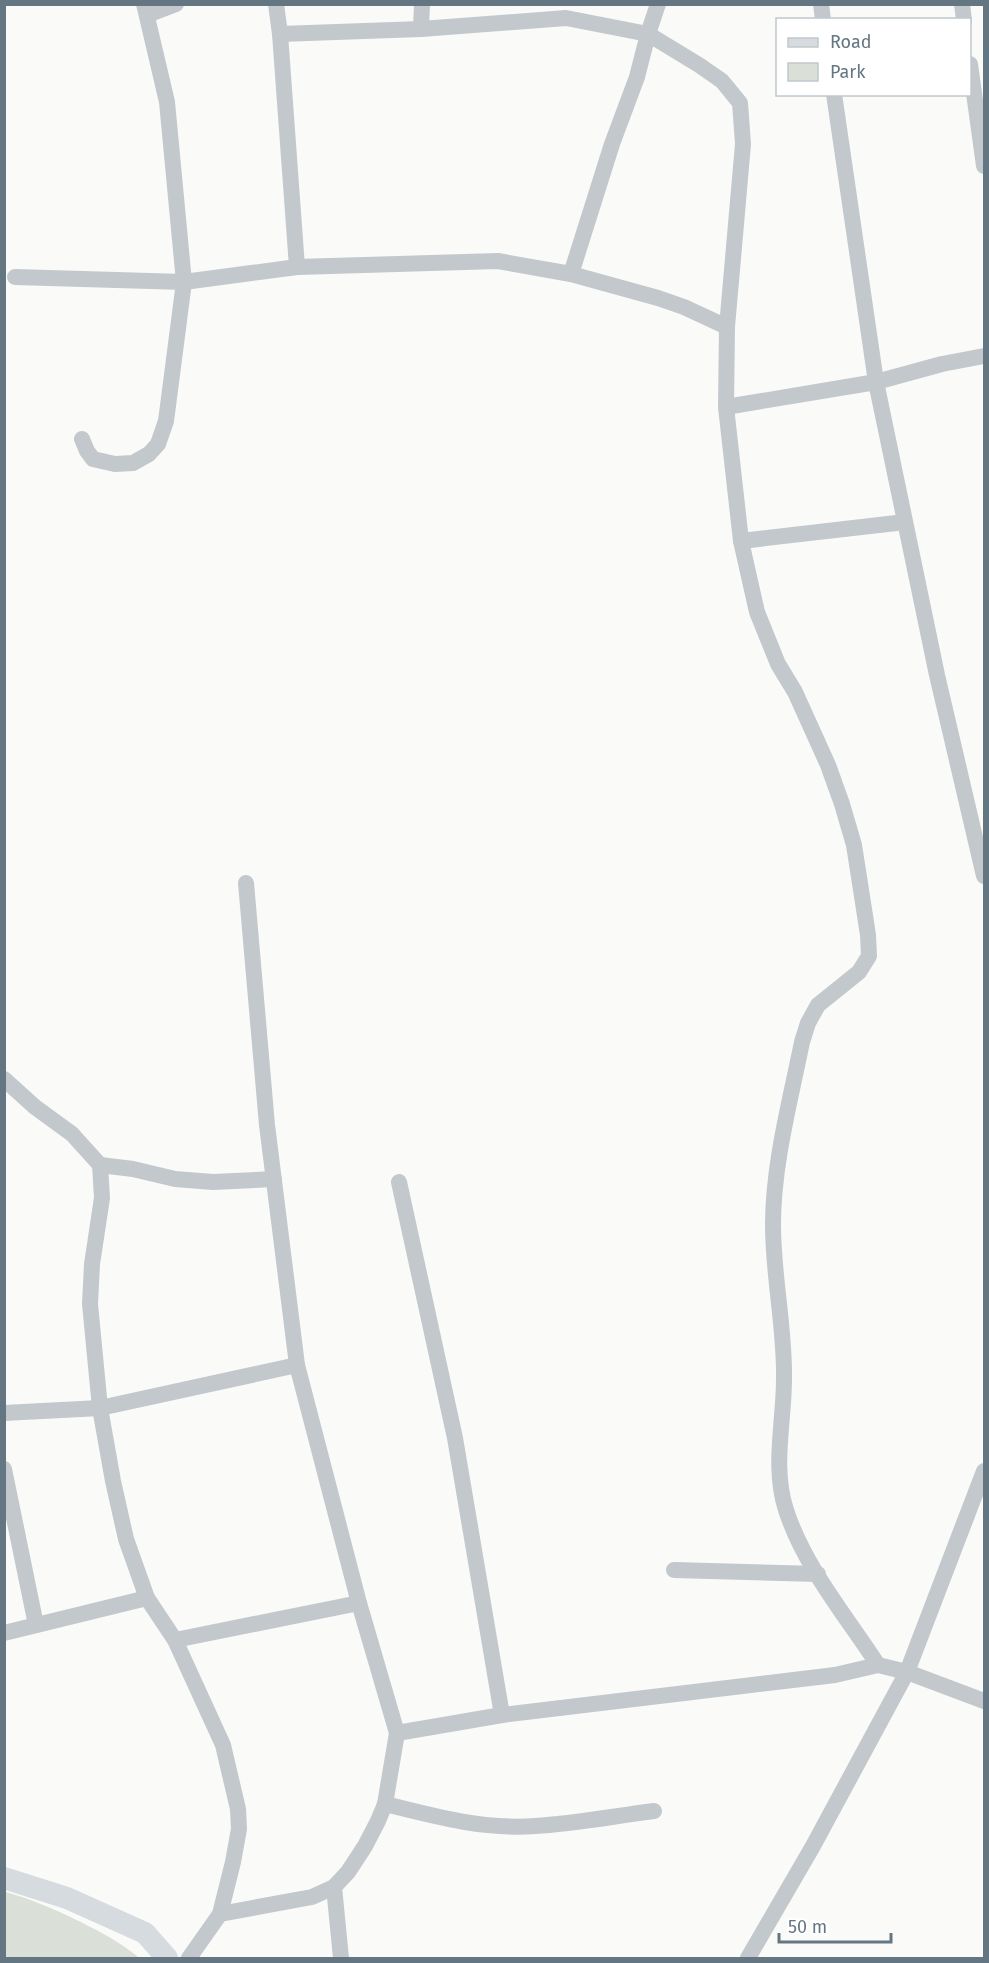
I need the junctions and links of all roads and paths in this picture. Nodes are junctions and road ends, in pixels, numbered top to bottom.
1 (176, 4) edge
2 (276, 4) edge
3 (422, 4) edge
4 (658, 4) edge
5 (145, 10) edge
6 (421, 28) junction
7 (280, 34) junction
8 (648, 34) junction
9 (971, 78) edge
10 (834, 96) edge
11 (984, 166) edge
12 (297, 267) junction
13 (571, 274) junction
14 (15, 277) dead end
15 (184, 282) junction
16 (727, 327) junction
17 (984, 356) edge
18 (876, 382) junction
19 (726, 407) junction
20 (82, 439) dead end
21 (905, 522) junction
22 (741, 541) junction
23 (984, 876) edge
24 (246, 883) dead end
25 (4, 1079) edge
26 (100, 1165) junction
27 (274, 1179) junction
28 (399, 1182) dead end
29 (297, 1365) junction
30 (100, 1408) junction
31 (4, 1413) edge
32 (4, 1469) edge
33 (984, 1470) edge
34 (674, 1570) dead end
35 (818, 1574) junction
36 (147, 1598) junction
37 (359, 1604) junction
38 (36, 1625) junction
39 (4, 1633) edge
40 (175, 1640) junction
41 (878, 1665) junction
42 (907, 1672) junction
43 (984, 1701) edge
44 (502, 1715) junction
45 (397, 1734) junction
46 (385, 1804) junction
47 (654, 1811) dead end
48 (4, 1878) edge
49 (334, 1887) junction
50 (220, 1914) junction
51 (167, 1959) edge
52 (189, 1959) edge
53 (341, 1959) edge
54 (748, 1959) edge

1 - 5 street
2 - 7 street
3 - 6 street
4 - 8 street
5 - 15 street
6 - 7 street
6 - 8 street
7 - 12 street
8 - 13 street
8 - 16 street
9 - 11 street
10 - 18 street
12 - 13 street
12 - 15 street
13 - 16 street
14 - 15 street
15 - 20 street
16 - 19 street
17 - 18 street
18 - 19 street
18 - 21 street
19 - 22 street
21 - 22 street
21 - 23 street
22 - 35 street
24 - 27 street
25 - 26 street
26 - 27 street
26 - 30 street
27 - 29 street
28 - 44 street
29 - 30 street
29 - 37 street
30 - 31 street
30 - 36 street
32 - 38 street
33 - 42 street
34 - 35 street
35 - 41 street
36 - 38 street
36 - 40 street
37 - 40 street
37 - 45 street
38 - 39 street
40 - 50 street
41 - 42 street
41 - 44 street
42 - 43 street
42 - 54 street
44 - 45 street
45 - 46 street
46 - 47 street
46 - 49 street
48 - 51 street
49 - 50 street
49 - 53 street
50 - 52 street

